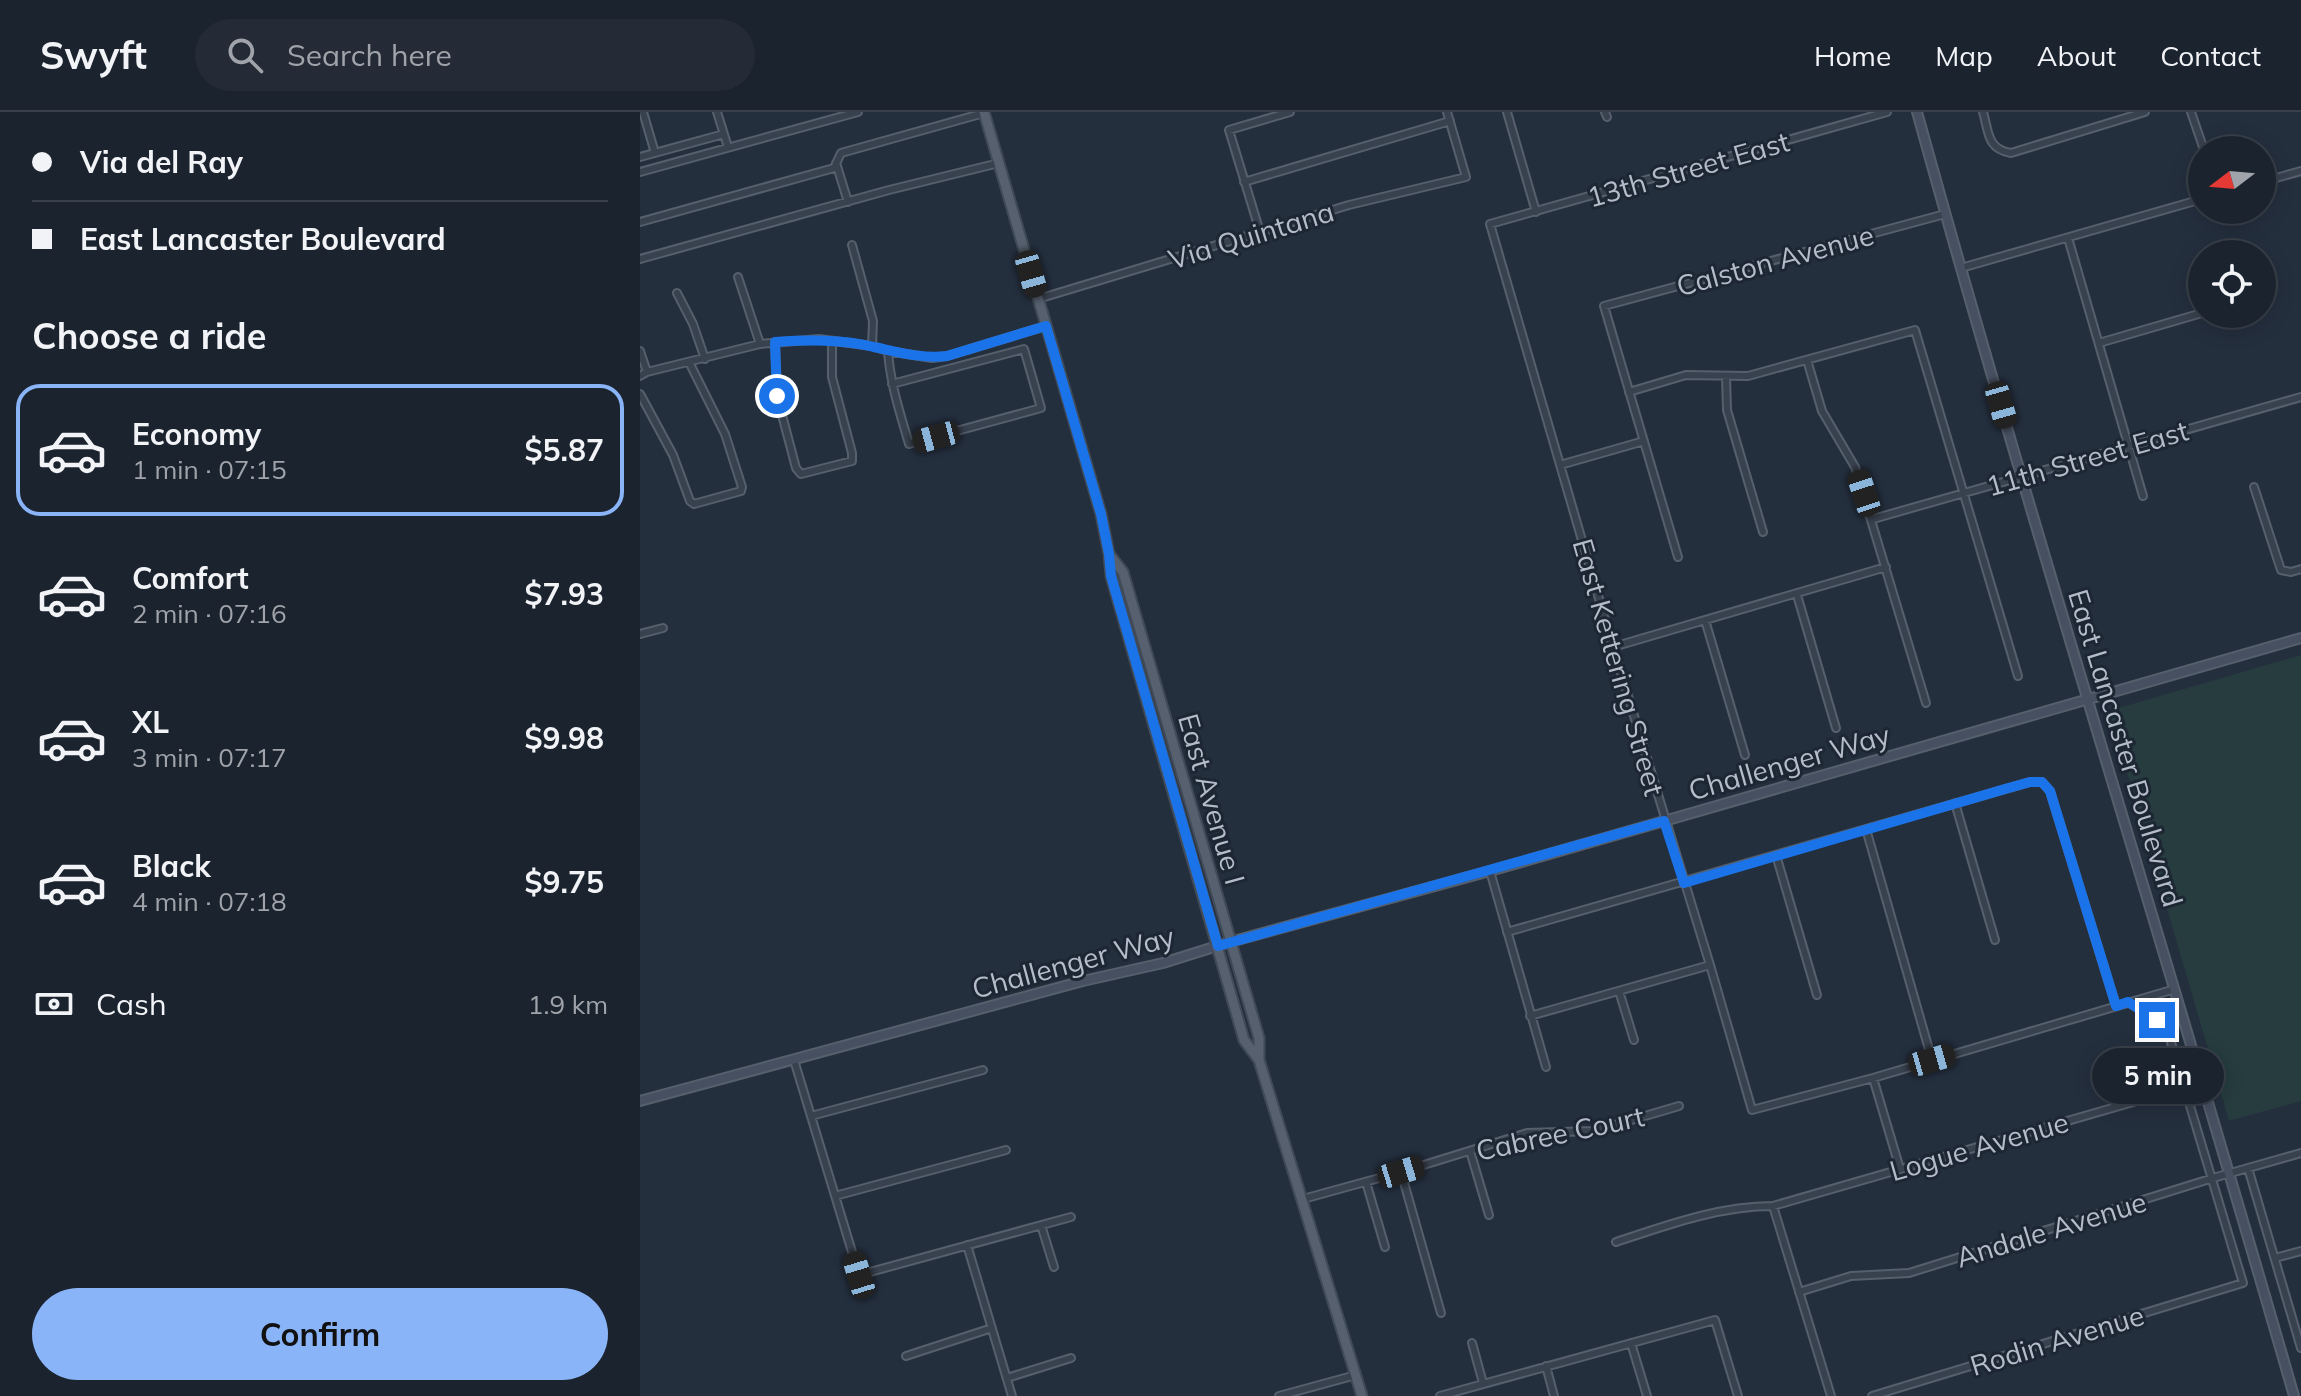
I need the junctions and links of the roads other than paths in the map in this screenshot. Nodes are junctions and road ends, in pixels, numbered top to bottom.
1 (643, 112) edge
2 (717, 112) edge
3 (858, 112) edge
4 (984, 112) edge
5 (1290, 112) edge
6 (1447, 112) edge
7 (1507, 112) edge
8 (1845, 112) edge
9 (1887, 112) edge
10 (1917, 112) edge
11 (1983, 112) edge
12 (2145, 112) edge
13 (2203, 112) edge
14 (2193, 114) edge
15 (1450, 121) junction
16 (1848, 123) junction
17 (724, 134) junction
18 (2200, 136) edge
19 (728, 147) junction
20 (655, 153) junction
21 (640, 157) edge
22 (836, 163) junction
23 (999, 163) junction
24 (2301, 171) edge
25 (640, 172) edge
26 (2276, 178) edge
27 (1244, 182) junction
28 (848, 202) junction
29 (2188, 203) edge
30 (1536, 212) junction
31 (1945, 214) junction
32 (640, 222) edge
33 (1490, 224) joint
34 (1260, 232) junction
35 (2068, 238) junction
36 (852, 245) dead end
37 (640, 259) edge
38 (1961, 268) junction
39 (738, 277) dead end
40 (677, 293) dead end
41 (1038, 299) junction
42 (2188, 317) edge
43 (1046, 326) junction
44 (775, 342) junction
45 (832, 342) junction
46 (2099, 343) junction
47 (760, 344) junction
48 (872, 346) junction
49 (640, 351) edge
50 (888, 351) junction
51 (705, 359) junction
52 (1807, 360) junction
53 (689, 362) junction
54 (644, 374) edge
55 (1726, 377) junction
56 (892, 384) junction
57 (1629, 392) junction
58 (640, 394) edge
59 (2301, 397) edge
60 (1644, 441) junction
61 (2128, 446) junction
62 (1560, 465) junction
63 (2022, 476) junction
64 (2254, 487) dead end
65 (1964, 493) junction
66 (2143, 496) dead end
67 (1873, 519) junction
68 (1763, 532) dead end
69 (1109, 554) junction
70 (1678, 557) dead end
71 (1886, 567) junction
72 (2301, 569) edge
73 (1797, 595) junction
74 (1705, 620) junction
75 (663, 628) dead end
76 (640, 634) edge
77 (2301, 638) edge
78 (1613, 647) junction
79 (2018, 676) dead end
80 (2088, 698) junction
81 (1926, 703) dead end
82 (1162, 705) junction
83 (1149, 709) junction
84 (1836, 728) dead end
85 (1745, 755) dead end
86 (1955, 803) junction
87 (1664, 821) junction
88 (1866, 829) junction
89 (1776, 855) junction
90 (1490, 871) junction
91 (1684, 883) junction
92 (1507, 932) junction
93 (1995, 940) dead end
94 (1230, 942) junction
95 (1218, 946) junction
96 (1710, 965) junction
97 (2175, 989) junction
98 (1619, 991) junction
99 (1817, 995) dead end
100 (2128, 1002) junction
101 (2116, 1006) junction
102 (1530, 1016) junction
103 (1634, 1040) dead end
104 (794, 1060) junction
105 (1259, 1060) junction
106 (1932, 1060) junction
107 (1546, 1067) dead end
108 (983, 1070) dead end
109 (1873, 1078) junction
110 (2185, 1087) junction
111 (640, 1101) edge
112 (1679, 1106) dead end
113 (811, 1116) junction
114 (1006, 1150) dead end
115 (1470, 1151) junction
116 (2301, 1153) edge
117 (2248, 1168) junction
118 (1900, 1169) junction
119 (1401, 1172) junction
120 (2231, 1173) junction
121 (2213, 1178) junction
122 (1366, 1182) junction
123 (835, 1196) junction
124 (1303, 1199) junction
125 (1773, 1206) junction
126 (1489, 1215) dead end
127 (1071, 1217) dead end
128 (1041, 1225) junction
129 (1616, 1242) dead end
130 (967, 1245) junction
131 (1385, 1247) dead end
132 (2301, 1251) edge
133 (2275, 1258) junction
134 (1054, 1267) dead end
135 (1799, 1292) junction
136 (1441, 1313) dead end
137 (992, 1328) junction
138 (1472, 1343) dead end
139 (1631, 1343) junction
140 (2301, 1345) edge
141 (906, 1356) dead end
142 (1071, 1358) dead end
143 (1546, 1366) junction
144 (1356, 1375) junction
145 (1007, 1378) junction
146 (1483, 1383) junction
147 (1012, 1396) edge
148 (1279, 1396) edge
149 (1362, 1396) edge
150 (1440, 1396) edge
151 (1554, 1396) edge
152 (1647, 1396) edge
153 (1738, 1396) edge
154 (1831, 1396) edge
155 (1872, 1396) edge
156 (2294, 1396) edge

1 - 20 street
2 - 17 street
3 - 19 street
4 - 22 street
4 - 23 main road, East Avenue I
5 - 27 street
6 - 15 street
7 - 30 street
8 - 16 street
9 - 16 street, 13th Street East
10 - 31 main road, East Lancaster Boulevard
11 - 12 street
13 - 14 street
14 - 18 street
15 - 27 street
15 - 34 street, Via Quintana
16 - 30 street, 13th Street East
17 - 19 street
17 - 20 street
19 - 25 street
20 - 21 street
22 - 28 street
22 - 32 street
23 - 28 street
23 - 41 main road, East Avenue I
24 - 26 street
27 - 34 street
28 - 37 street
29 - 35 street
30 - 33 street, 13th Street East
31 - 38 main road, East Lancaster Boulevard
31 - 57 street, Calston Avenue
33 - 62 street, East Kettering Street
34 - 41 street, Via Quintana
35 - 38 street
35 - 46 street
36 - 48 street
38 - 63 main road, East Lancaster Boulevard
39 - 47 street
40 - 51 street
41 - 43 main road, East Avenue I
42 - 46 street
43 - 50 street
43 - 69 main road, East Avenue I
44 - 45 street
44 - 45 street
44 - 47 street
45 - 48 street
46 - 61 street
47 - 51 street
48 - 50 street
49 - 54 street
50 - 56 street
51 - 53 street
52 - 55 street
52 - 65 street
52 - 67 street
53 - 54 street
53 - 58 street
55 - 57 street
55 - 68 street
56 - 56 street
57 - 60 street
59 - 61 street, 11th Street East
60 - 62 street
60 - 70 street
61 - 63 street, 11th Street East
61 - 66 street
62 - 78 street, East Kettering Street
63 - 65 street, 11th Street East
63 - 80 main road, East Lancaster Boulevard
64 - 72 street
65 - 67 street, 11th Street East
65 - 79 street
67 - 71 street
69 - 82 main road, East Avenue I
69 - 83 main road, East Avenue I
71 - 73 street
71 - 81 street
73 - 74 street
73 - 84 street
74 - 78 street
74 - 85 street
75 - 76 street
77 - 80 main road, Challenger Way
78 - 87 street, East Kettering Street
80 - 87 main road, Challenger Way
80 - 97 main road, East Lancaster Boulevard
82 - 83 main road
82 - 94 main road, East Avenue I
83 - 95 main road, East Avenue I
86 - 88 street
86 - 93 street
86 - 101 street
87 - 90 main road, Challenger Way
87 - 91 street, East Kettering Street
88 - 89 street
88 - 106 street
89 - 91 street
89 - 99 street
90 - 92 street
90 - 94 main road, Challenger Way
91 - 92 street
91 - 96 street, East Kettering Street
92 - 102 street
94 - 95 main road, Challenger Way
94 - 105 main road, East Avenue I
95 - 104 main road, Challenger Way
95 - 105 main road, East Avenue I
96 - 98 street
96 - 109 street, East Kettering Street
97 - 100 street
97 - 120 main road, East Lancaster Boulevard
98 - 102 street
98 - 103 street
100 - 101 street
100 - 110 street
101 - 106 street
102 - 107 street
104 - 111 main road, Challenger Way
104 - 113 street
105 - 124 main road, East Avenue I
106 - 109 street
108 - 113 street
109 - 118 street
110 - 118 street, Logue Avenue
110 - 121 street
112 - 115 street, Cabree Court
113 - 123 street
114 - 123 street
115 - 119 street, Cabree Court
115 - 126 street
116 - 117 street, Andale Avenue
117 - 120 street, Andale Avenue
117 - 133 street
118 - 125 street, Logue Avenue
119 - 122 street, Cabree Court
119 - 136 street
120 - 121 street, Andale Avenue
120 - 156 main road, East Lancaster Boulevard
121 - 135 street, Andale Avenue
121 - 155 street, Rodin Avenue
122 - 124 street, Cabree Court
122 - 131 street
123 - 130 street
124 - 144 main road, East Avenue I
125 - 129 street, Logue Avenue
125 - 135 street
127 - 128 street
128 - 130 street
128 - 134 street
130 - 137 street
132 - 133 street
133 - 140 street
135 - 154 street
137 - 141 street
137 - 145 street
138 - 146 street
139 - 143 street
139 - 152 street
139 - 153 street
142 - 145 street
143 - 146 street
143 - 151 street
144 - 148 street
144 - 149 main road, East Avenue I
145 - 147 street
146 - 150 street

